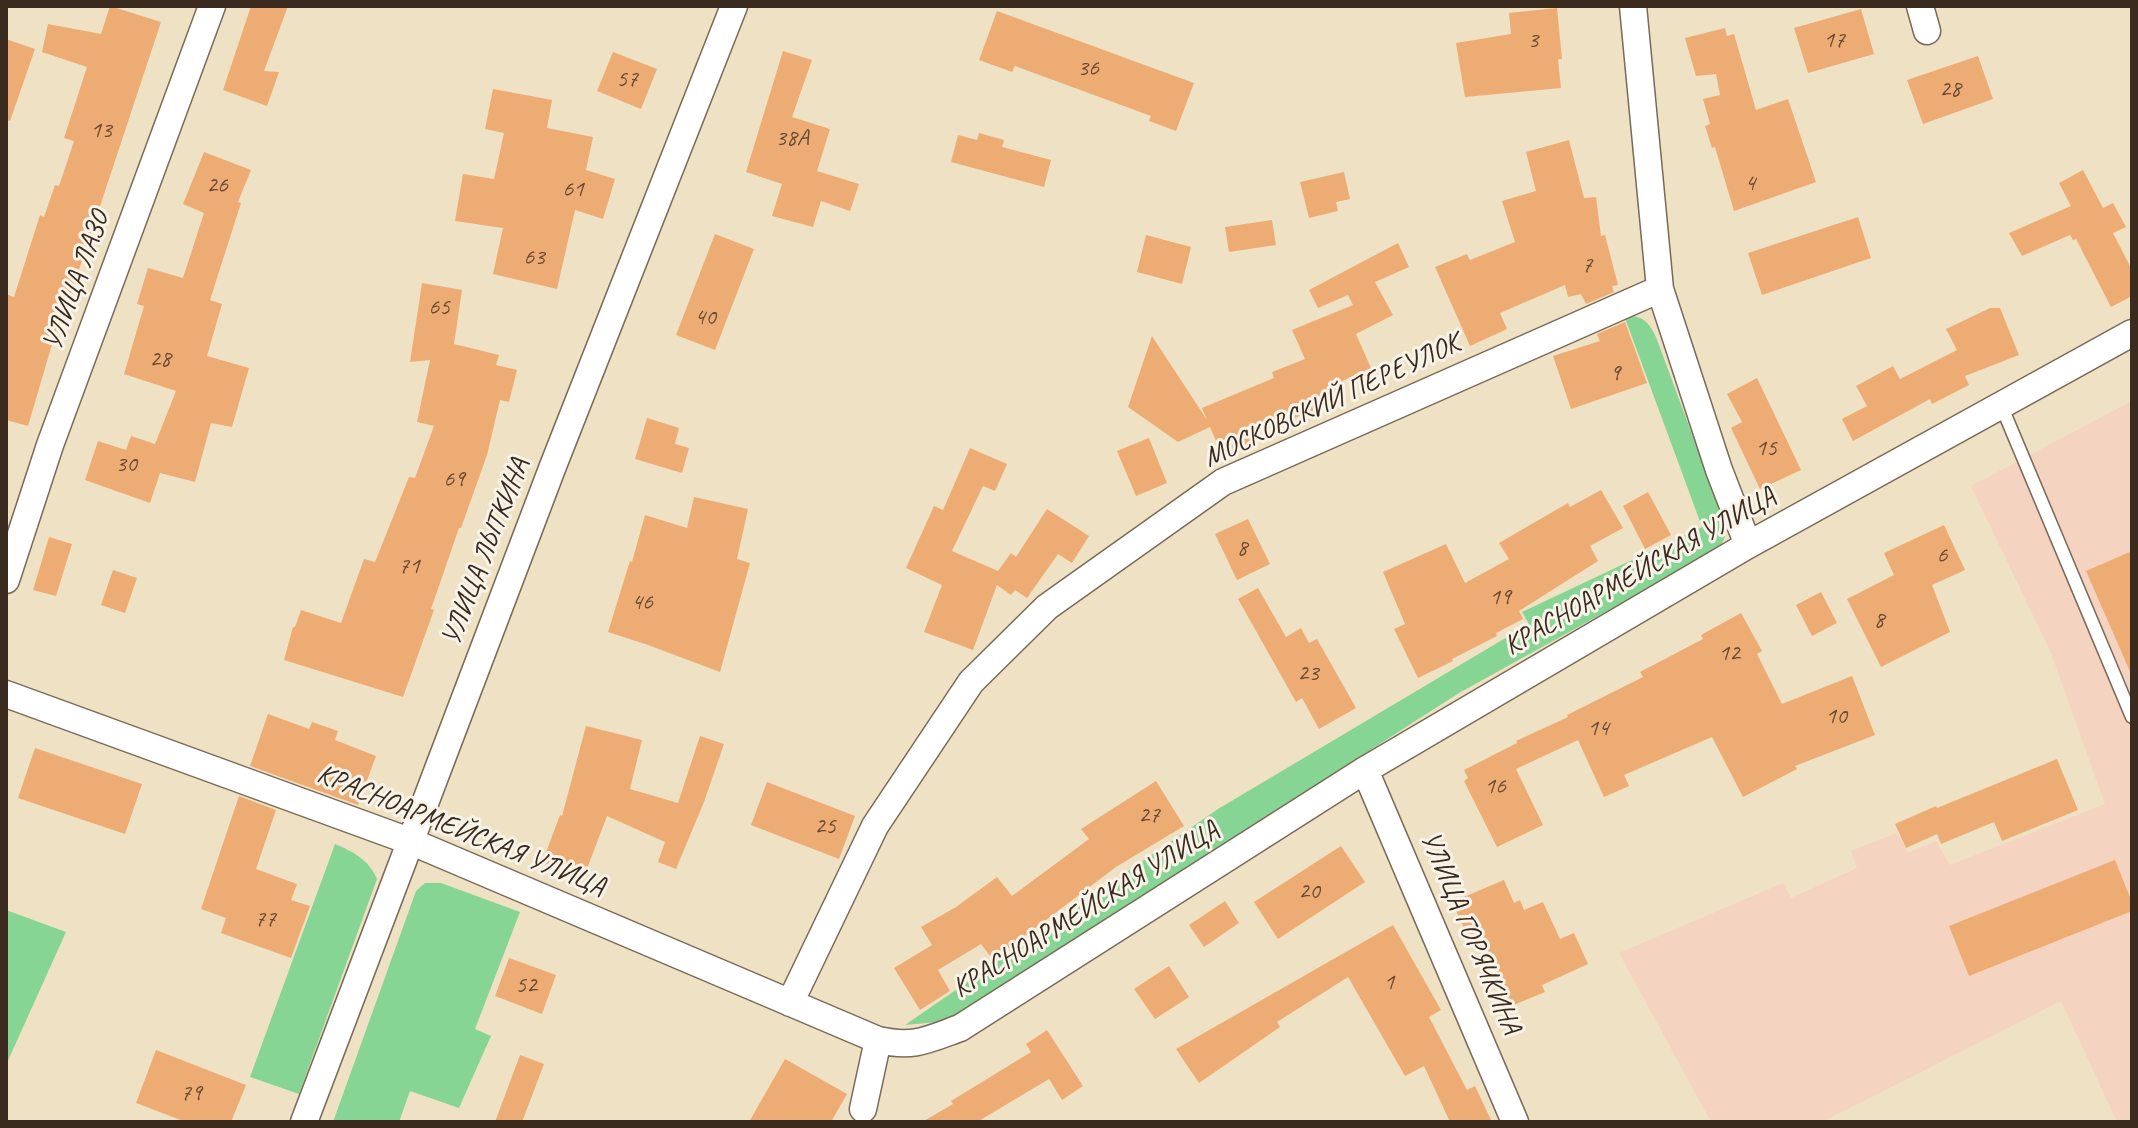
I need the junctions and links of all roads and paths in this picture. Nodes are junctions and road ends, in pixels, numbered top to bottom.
1 (212, 6) edge
2 (734, 6) edge
3 (1633, 6) edge
4 (1660, 289) junction
5 (2132, 333) edge
6 (2001, 405) junction
7 (1748, 545) junction
8 (6, 580) edge
9 (6, 694) edge
10 (2132, 717) edge
11 (1365, 770) junction
12 (412, 842) junction
13 (790, 1003) junction
14 (878, 1040) junction
15 (863, 1118) edge
16 (304, 1122) edge
17 (1515, 1122) edge

1 - 8 street, УЛИЦА ЛАЗО
2 - 12 street, УЛИЦА ЛЫТКИНА
3 - 4 street
4 - 7 street
4 - 13 street, МОСКОВСКИЙ ПЕРЕУЛОК
5 - 6 street, КРАСНОАРМЕЙСКАЯ УЛИЦА
6 - 7 street, КРАСНОАРМЕЙСКАЯ УЛИЦА
6 - 10 lane
7 - 11 street, КРАСНОАРМЕЙСКАЯ УЛИЦА
9 - 12 street, КРАСНОАРМЕЙСКАЯ УЛИЦА
11 - 14 street, КРАСНОАРМЕЙСКАЯ УЛИЦА
11 - 17 street, УЛИЦА ГОРЯЧКИНА
12 - 13 street, КРАСНОАРМЕЙСКАЯ УЛИЦА
12 - 16 street, УЛИЦА ЛЫТКИНА
13 - 14 street, КРАСНОАРМЕЙСКАЯ УЛИЦА
14 - 15 street

